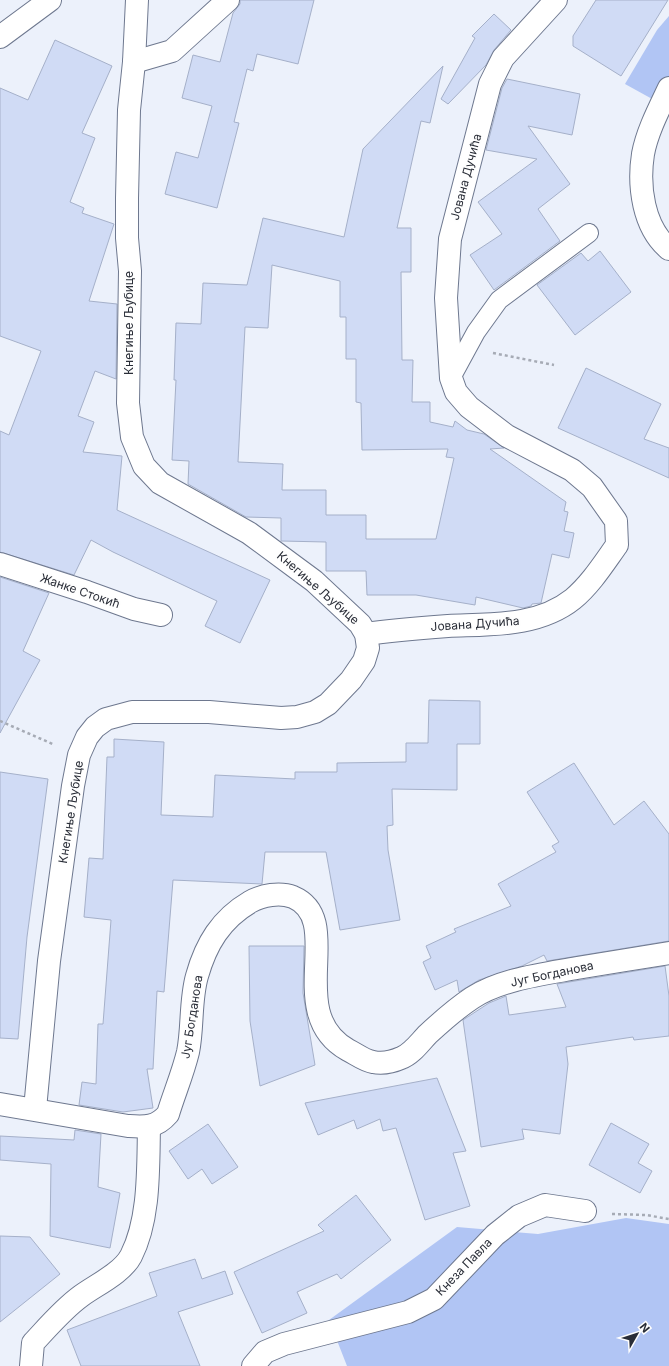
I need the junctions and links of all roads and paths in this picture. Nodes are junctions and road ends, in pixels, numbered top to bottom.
1 (50, 0) edge
2 (137, 0) edge
3 (228, 0) edge
4 (556, 0) edge
5 (0, 37) edge
6 (134, 62) junction
7 (669, 88) edge
8 (589, 233) dead end
9 (669, 249) edge
10 (467, 348) junction
11 (554, 365) dead end
12 (451, 378) junction
13 (0, 564) edge
14 (161, 615) dead end
15 (366, 634) junction
16 (0, 721) edge
17 (49, 742) dead end
18 (669, 953) edge
19 (0, 1104) edge
20 (35, 1109) junction
21 (149, 1127) junction
22 (585, 1211) joint
23 (669, 1219) edge
24 (31, 1366) edge
25 (253, 1366) edge

1 - 5 street
2 - 6 street, Кнегиње Љубице
3 - 6 street
4 - 12 street, Јована Дучића
6 - 15 street, Кнегиње Љубице
7 - 9 street
8 - 10 lane
10 - 11 path
10 - 12 lane
12 - 15 street, Јована Дучића
13 - 14 street, Жанке Стокић
15 - 20 street, Кнегиње Љубице
16 - 17 path
18 - 21 street, Југ Богданова
19 - 20 street
20 - 21 street
21 - 24 street
22 - 23 path
22 - 25 street, Кнеза Павла

